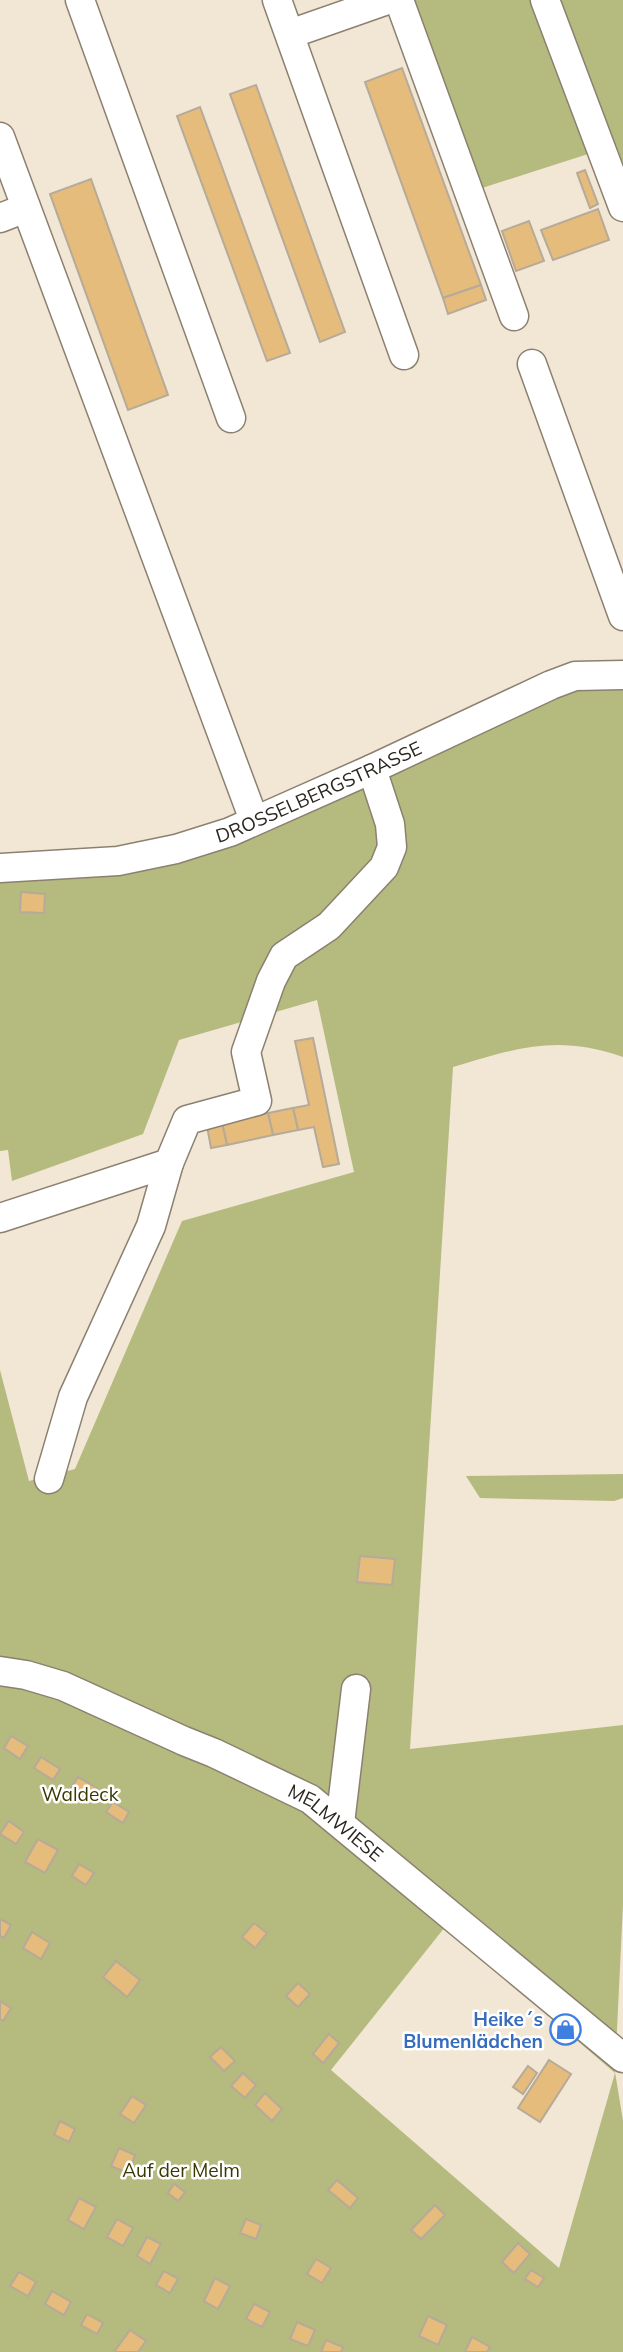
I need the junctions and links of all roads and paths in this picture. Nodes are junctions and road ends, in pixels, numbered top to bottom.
1 (80, 0) edge
2 (277, 0) edge
3 (387, 0) edge
4 (399, 0) edge
5 (545, 0) edge
6 (290, 34) junction
7 (0, 137) edge
8 (623, 207) edge
9 (26, 208) junction
10 (0, 218) edge
11 (514, 316) dead end
12 (404, 355) dead end
13 (532, 365) dead end
14 (231, 418) dead end
15 (623, 616) edge
16 (623, 675) edge
17 (372, 769) junction
18 (254, 820) junction
19 (0, 869) edge
20 (169, 1163) junction
21 (0, 1218) edge
22 (49, 1479) dead end
23 (0, 1671) edge
24 (356, 1689) dead end
25 (340, 1823) junction
26 (623, 2058) edge

1 - 14 street
2 - 6 street
3 - 6 street
4 - 11 street
5 - 8 street
6 - 12 street
7 - 9 street
9 - 10 street
9 - 18 street
13 - 15 street
16 - 17 street, DROSSELBERGSTRASSE
17 - 18 street, DROSSELBERGSTRASSE
17 - 20 street
18 - 19 street, DROSSELBERGSTRASSE
20 - 21 street
20 - 22 street
23 - 25 street, MELMWIESE
24 - 25 street
25 - 26 street, MELMWIESE

